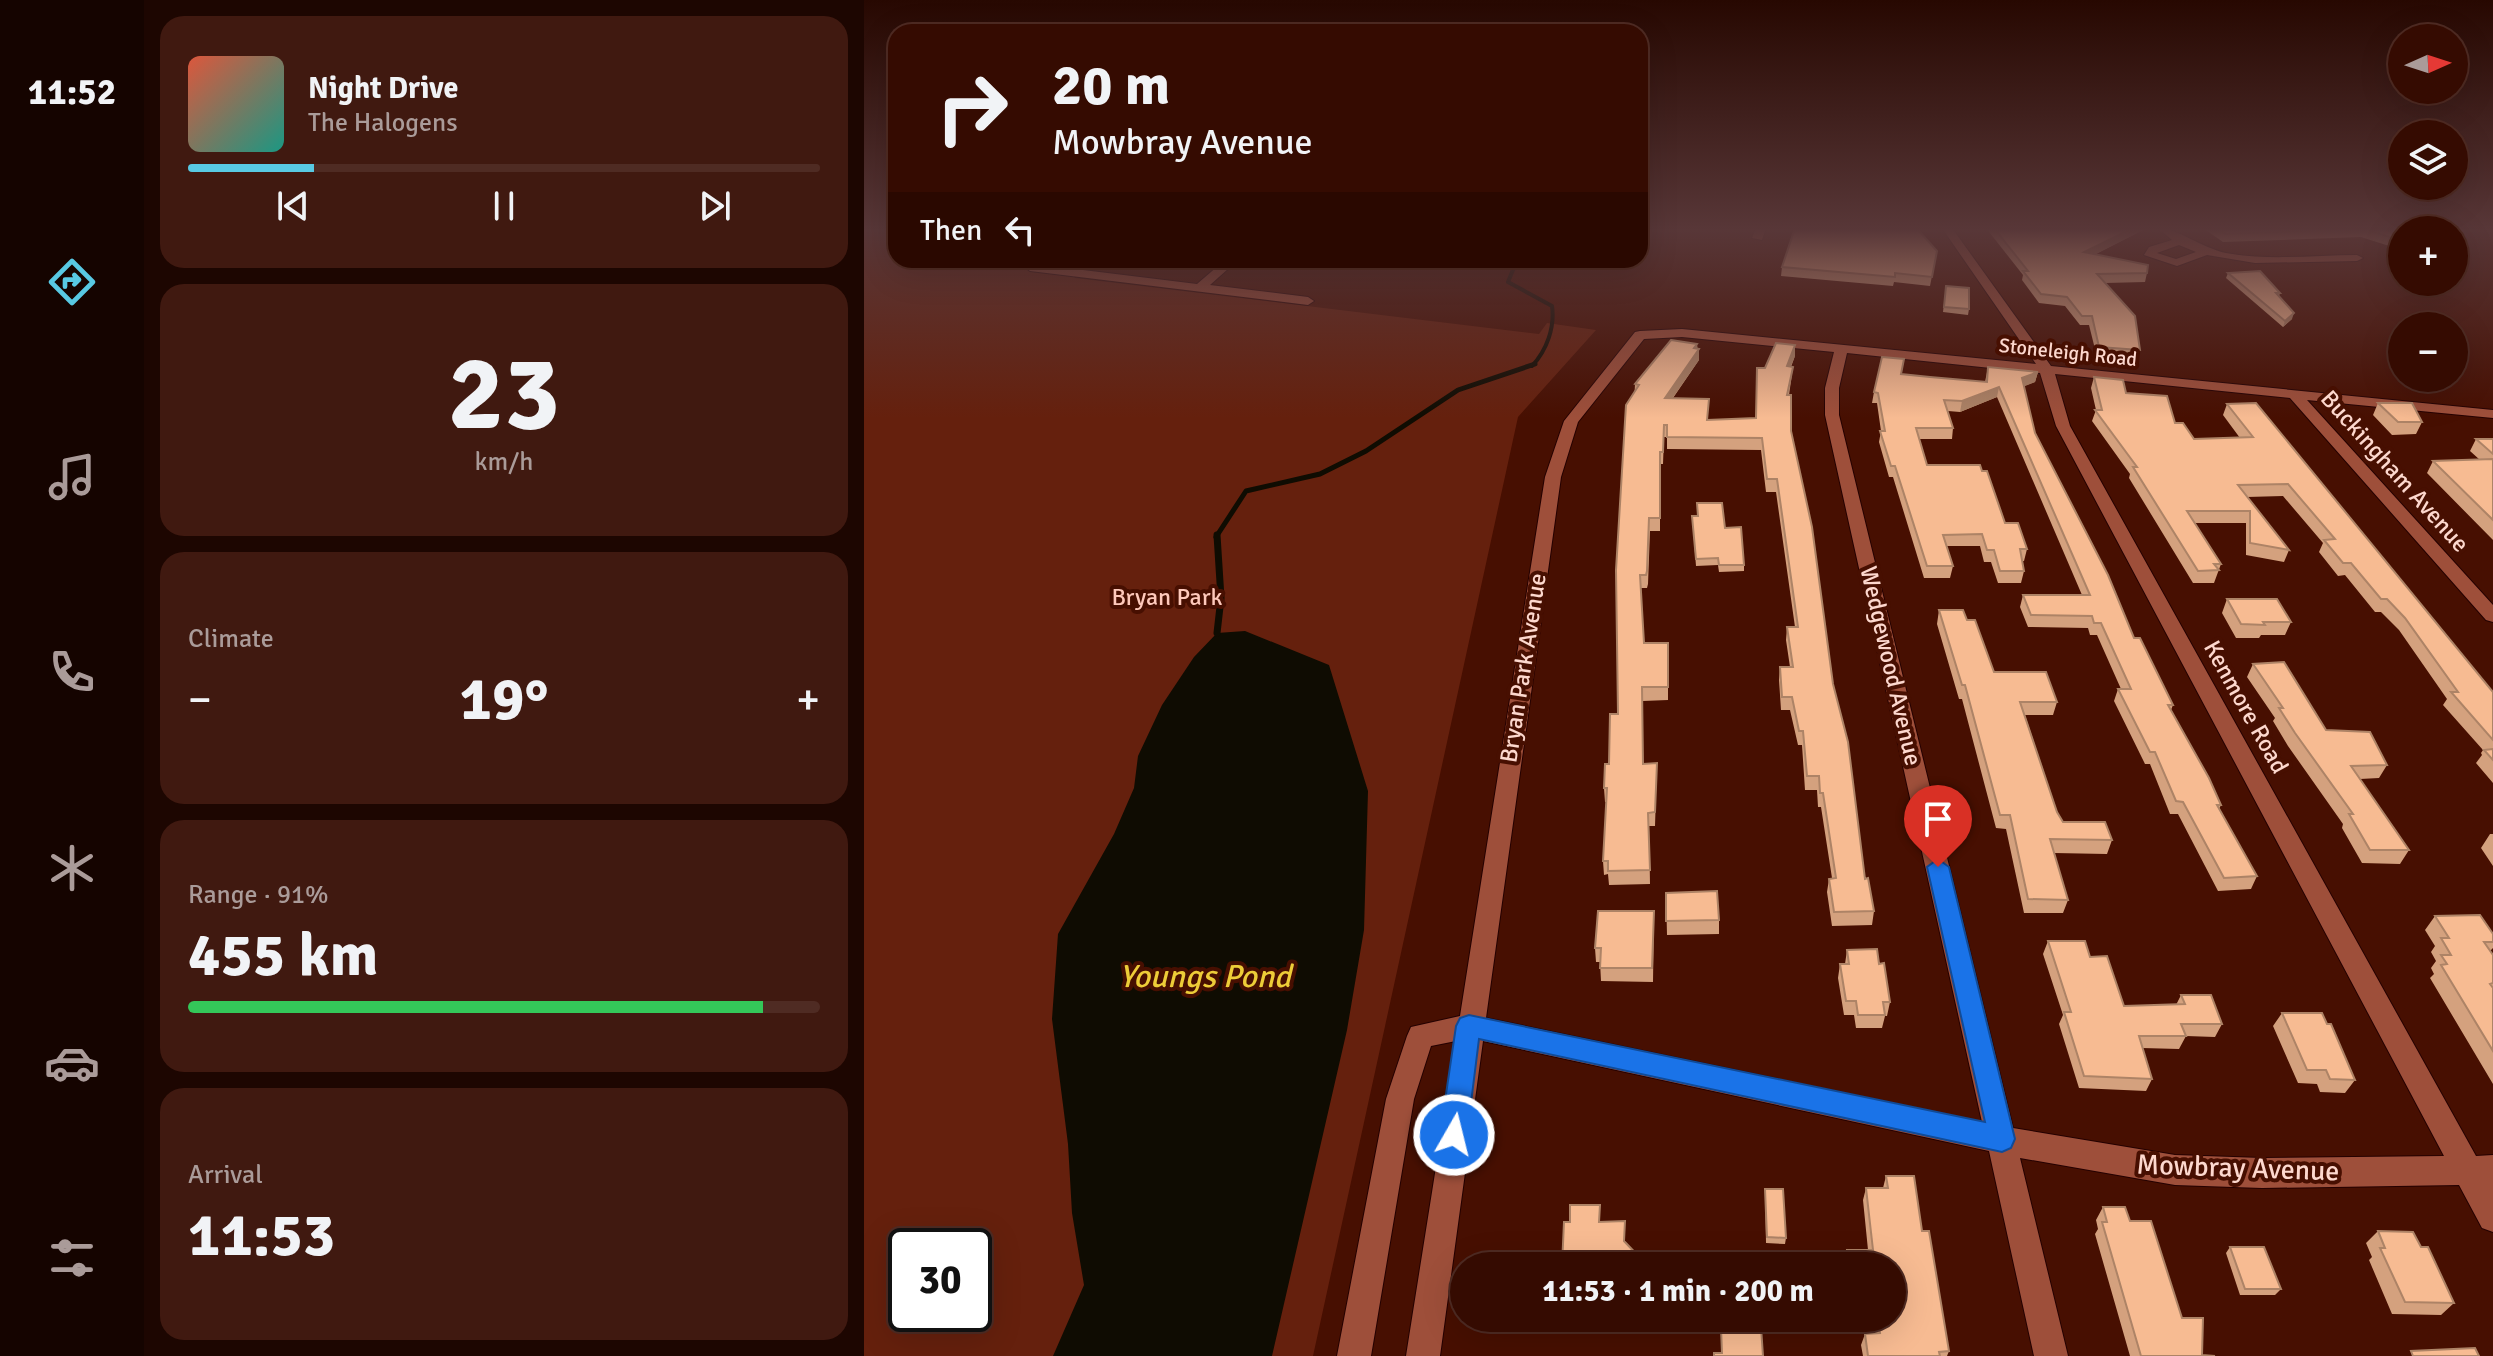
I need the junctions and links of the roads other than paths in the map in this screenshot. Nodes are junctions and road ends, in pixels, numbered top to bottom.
1 (1219, 291) edge
2 (1991, 291) edge
3 (1308, 301) dead end
4 (1640, 335) joint
5 (1841, 349) junction
6 (2046, 369) junction
7 (2294, 394) junction
8 (2493, 414) edge
9 (2493, 616) edge
10 (1469, 1026) junction
11 (2002, 1139) junction
12 (2480, 1170) edge
13 (2493, 1217) edge
14 (1354, 1356) edge
15 (1423, 1356) edge
16 (2051, 1356) edge

1 - 3 street
2 - 6 street, Kenmore Road
4 - 5 street, Stoneleigh Road
4 - 10 street, Bryan Park Avenue
5 - 6 street, Stoneleigh Road
5 - 11 street, Wedgewood Avenue
6 - 7 street, Stoneleigh Road
6 - 12 street, Kenmore Road
7 - 8 street, Stoneleigh Road
7 - 9 street, Buckingham Avenue
10 - 11 street, Mowbray Avenue
10 - 14 street
10 - 15 street, Bryan Park Avenue
11 - 12 street, Mowbray Avenue
11 - 16 street, Wedgewood Avenue
12 - 13 street, Kenmore Road

